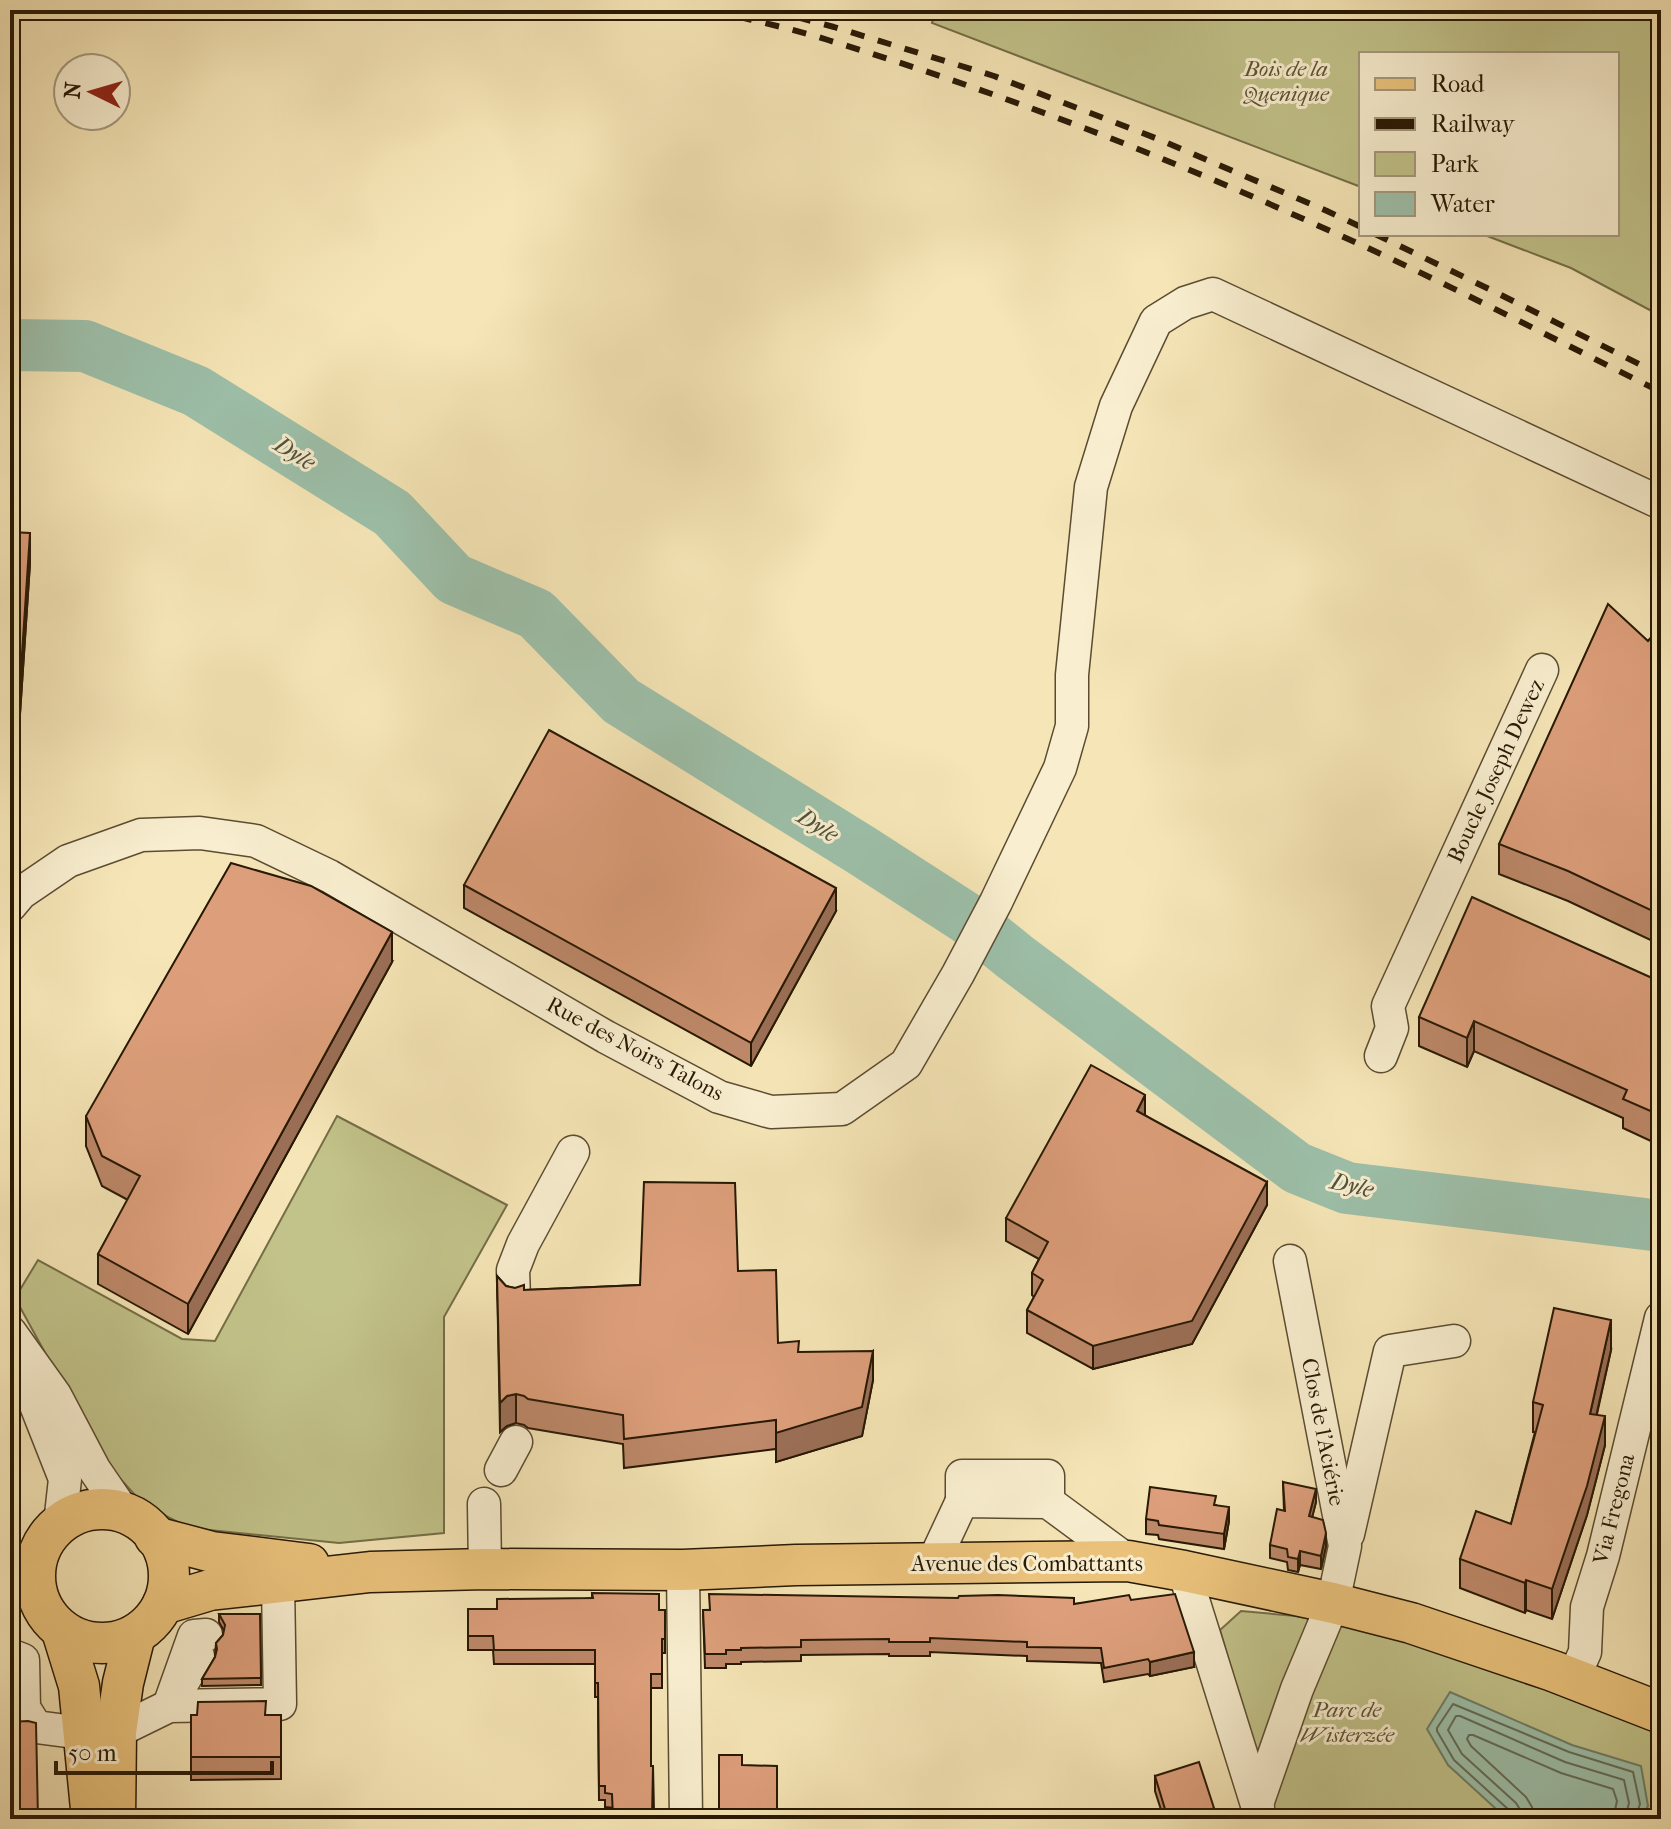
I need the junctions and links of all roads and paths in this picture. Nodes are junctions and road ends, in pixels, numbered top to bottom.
1 (1658, 502) edge
2 (1542, 670) dead end
3 (10, 906) edge
4 (1381, 1056) dead end
5 (573, 1152) dead end
6 (1290, 1261) dead end
7 (514, 1298) edge
8 (1661, 1318) edge
9 (10, 1332) edge
10 (10, 1340) edge
11 (1454, 1341) dead end
12 (516, 1442) dead end
13 (501, 1470) dead end
14 (484, 1504) dead end
15 (122, 1510) junction
16 (155, 1537) junction
17 (39, 1538) edge
18 (1345, 1546) junction
19 (1128, 1561) junction
20 (933, 1563) junction
21 (485, 1569) junction
22 (683, 1570) junction
23 (1184, 1571) junction
24 (370, 1572) junction
25 (278, 1583) junction
26 (1333, 1603) junction
27 (163, 1604) junction
28 (40, 1616) edge
29 (135, 1635) junction
30 (10, 1655) edge
31 (1563, 1675) junction
32 (169, 1706) junction
33 (17, 1708) edge
34 (1661, 1713) edge
35 (99, 1733) junction
36 (1259, 1812) edge
37 (92, 1819) edge
38 (115, 1819) edge
39 (686, 1819) edge

1 - 3 street, Rue des Noirs Talons
2 - 4 street, Boucle Joseph Dewez
5 - 7 street
6 - 18 street, Clos de l'Aciérie
8 - 31 street, Via Fregona
9 - 15 street
10 - 17 street
11 - 18 street
12 - 13 street
14 - 21 street
15 - 16 main road
15 - 17 main road
16 - 24 main road, Avenue des Combattants
16 - 27 main road
17 - 28 main road
18 - 26 street, Clos de l'Aciérie
19 - 20 main road, Avenue des Combattants
19 - 20 street
19 - 23 main road, Avenue des Combattants
20 - 22 main road, Avenue des Combattants
21 - 22 main road, Avenue des Combattants
21 - 24 main road, Avenue des Combattants
22 - 39 street
23 - 26 main road, Avenue des Combattants
23 - 36 street
24 - 25 main road, Avenue des Combattants
25 - 27 main road, Avenue des Combattants
25 - 32 street
26 - 31 main road, Avenue des Combattants
26 - 36 street, Clos de l'Aciérie
27 - 29 main road
28 - 29 main road
28 - 35 main road
29 - 35 main road
30 - 33 street
31 - 34 main road, Avenue des Combattants
32 - 32 street
32 - 35 street
33 - 35 street
35 - 37 main road
35 - 38 main road

